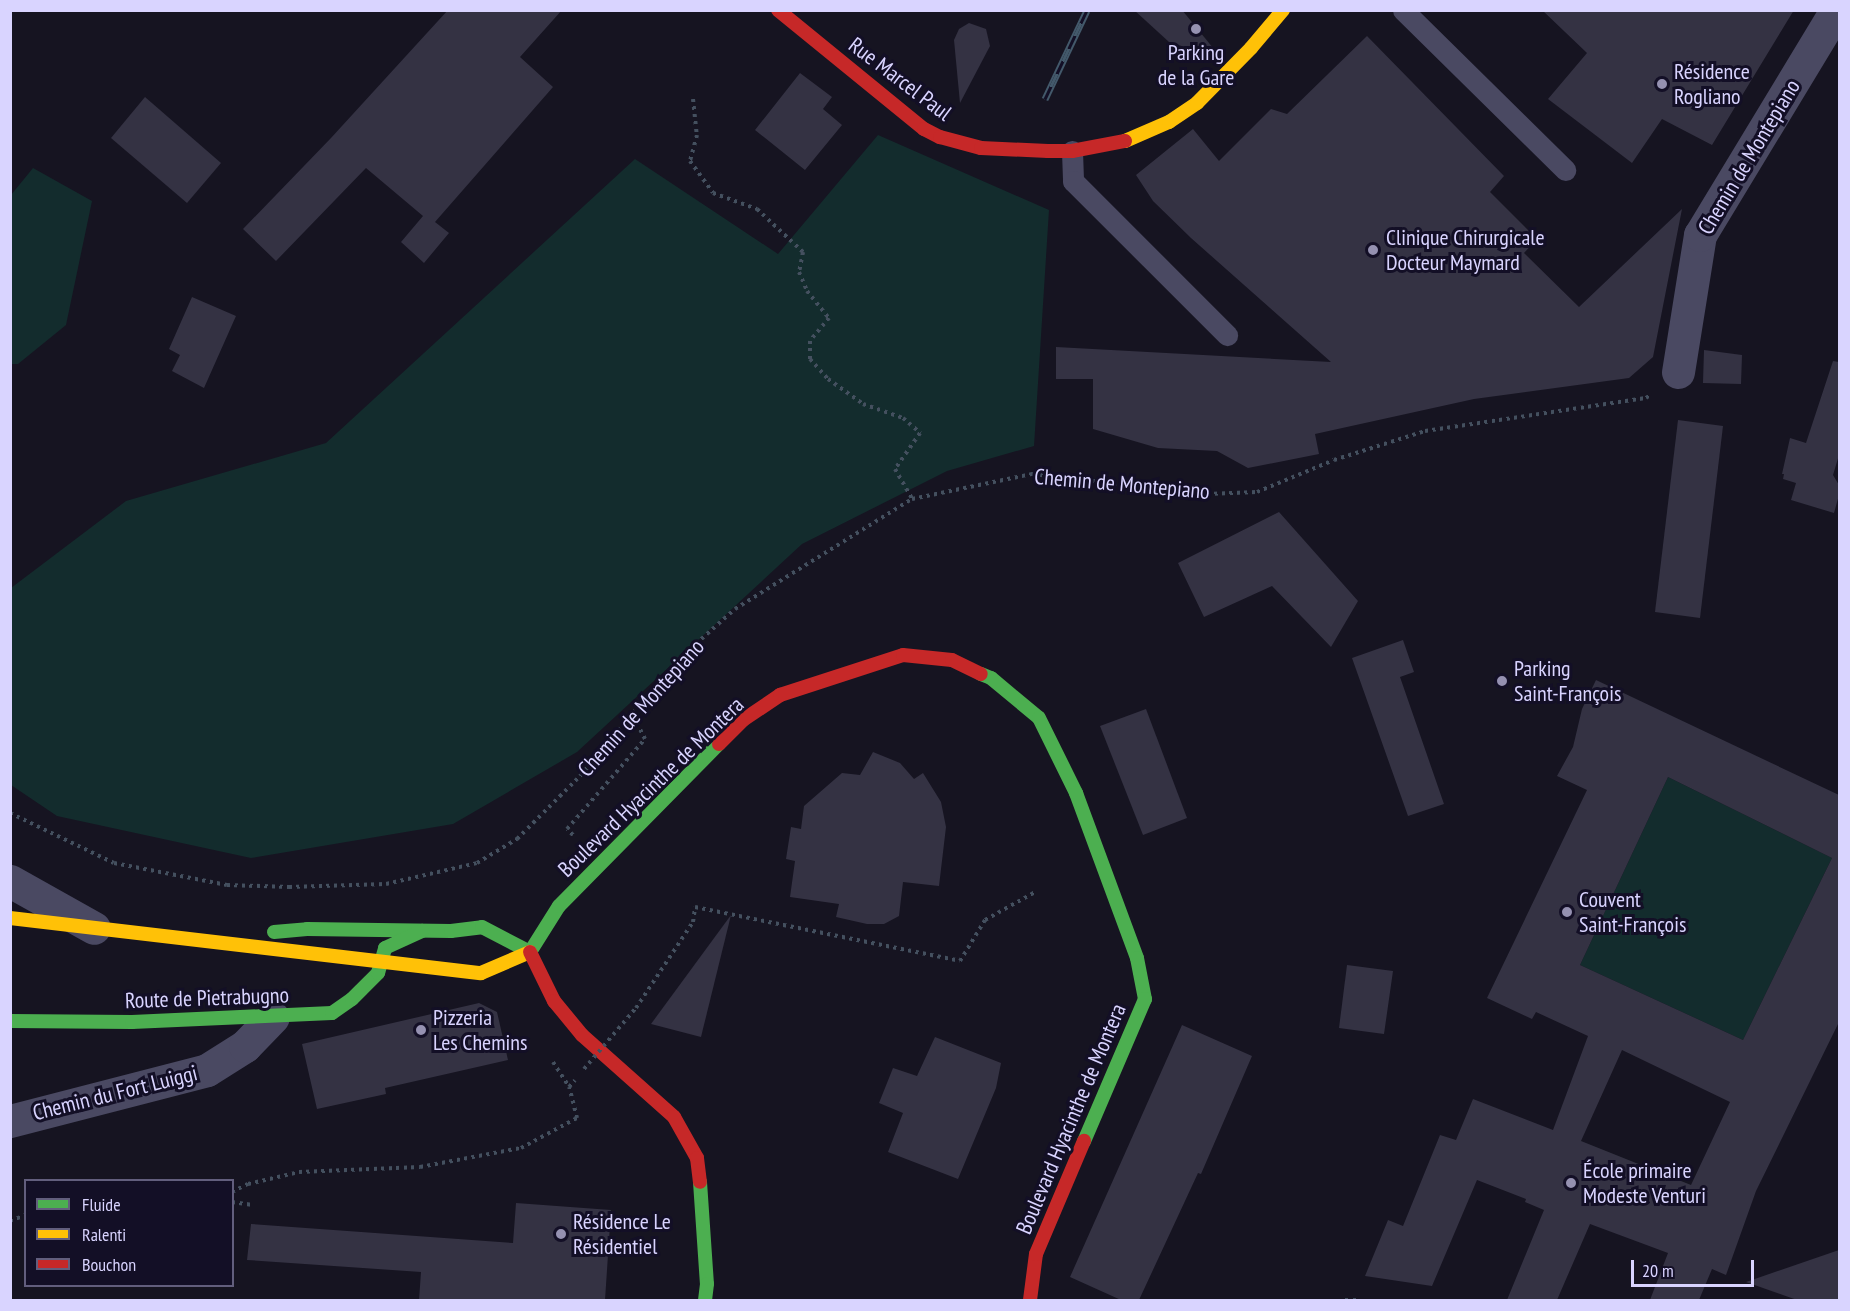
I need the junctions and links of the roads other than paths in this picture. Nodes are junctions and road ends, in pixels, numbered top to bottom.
1 (778, 10) edge
2 (1283, 10) edge
3 (1403, 10) edge
4 (1836, 10) edge
5 (1072, 151) junction
6 (1565, 170) dead end
7 (1227, 335) dead end
8 (1678, 372) road end
9 (10, 881) edge
10 (10, 918) edge
11 (96, 929) junction
12 (422, 931) junction
13 (206, 939) junction
14 (530, 952) junction
15 (382, 962) junction
16 (273, 1017) junction
17 (10, 1021) edge
18 (10, 1121) edge
19 (705, 1300) edge
20 (1030, 1300) edge

1 - 5 main road, Rue Marcel Paul
2 - 5 main road, Rue Marcel Paul
3 - 6 lane
4 - 8 street, Chemin de Montepiano
5 - 7 lane
9 - 11 street
10 - 11 main road
11 - 13 main road
12 - 13 main road
12 - 14 main road
12 - 15 main road, Route de Pietrabugno
13 - 15 main road
14 - 15 main road
14 - 19 main road
14 - 20 main road, Boulevard Hyacinthe de Montera
15 - 16 main road, Route de Pietrabugno
16 - 17 main road, Route de Pietrabugno
16 - 18 street, Chemin du Fort Luiggi

